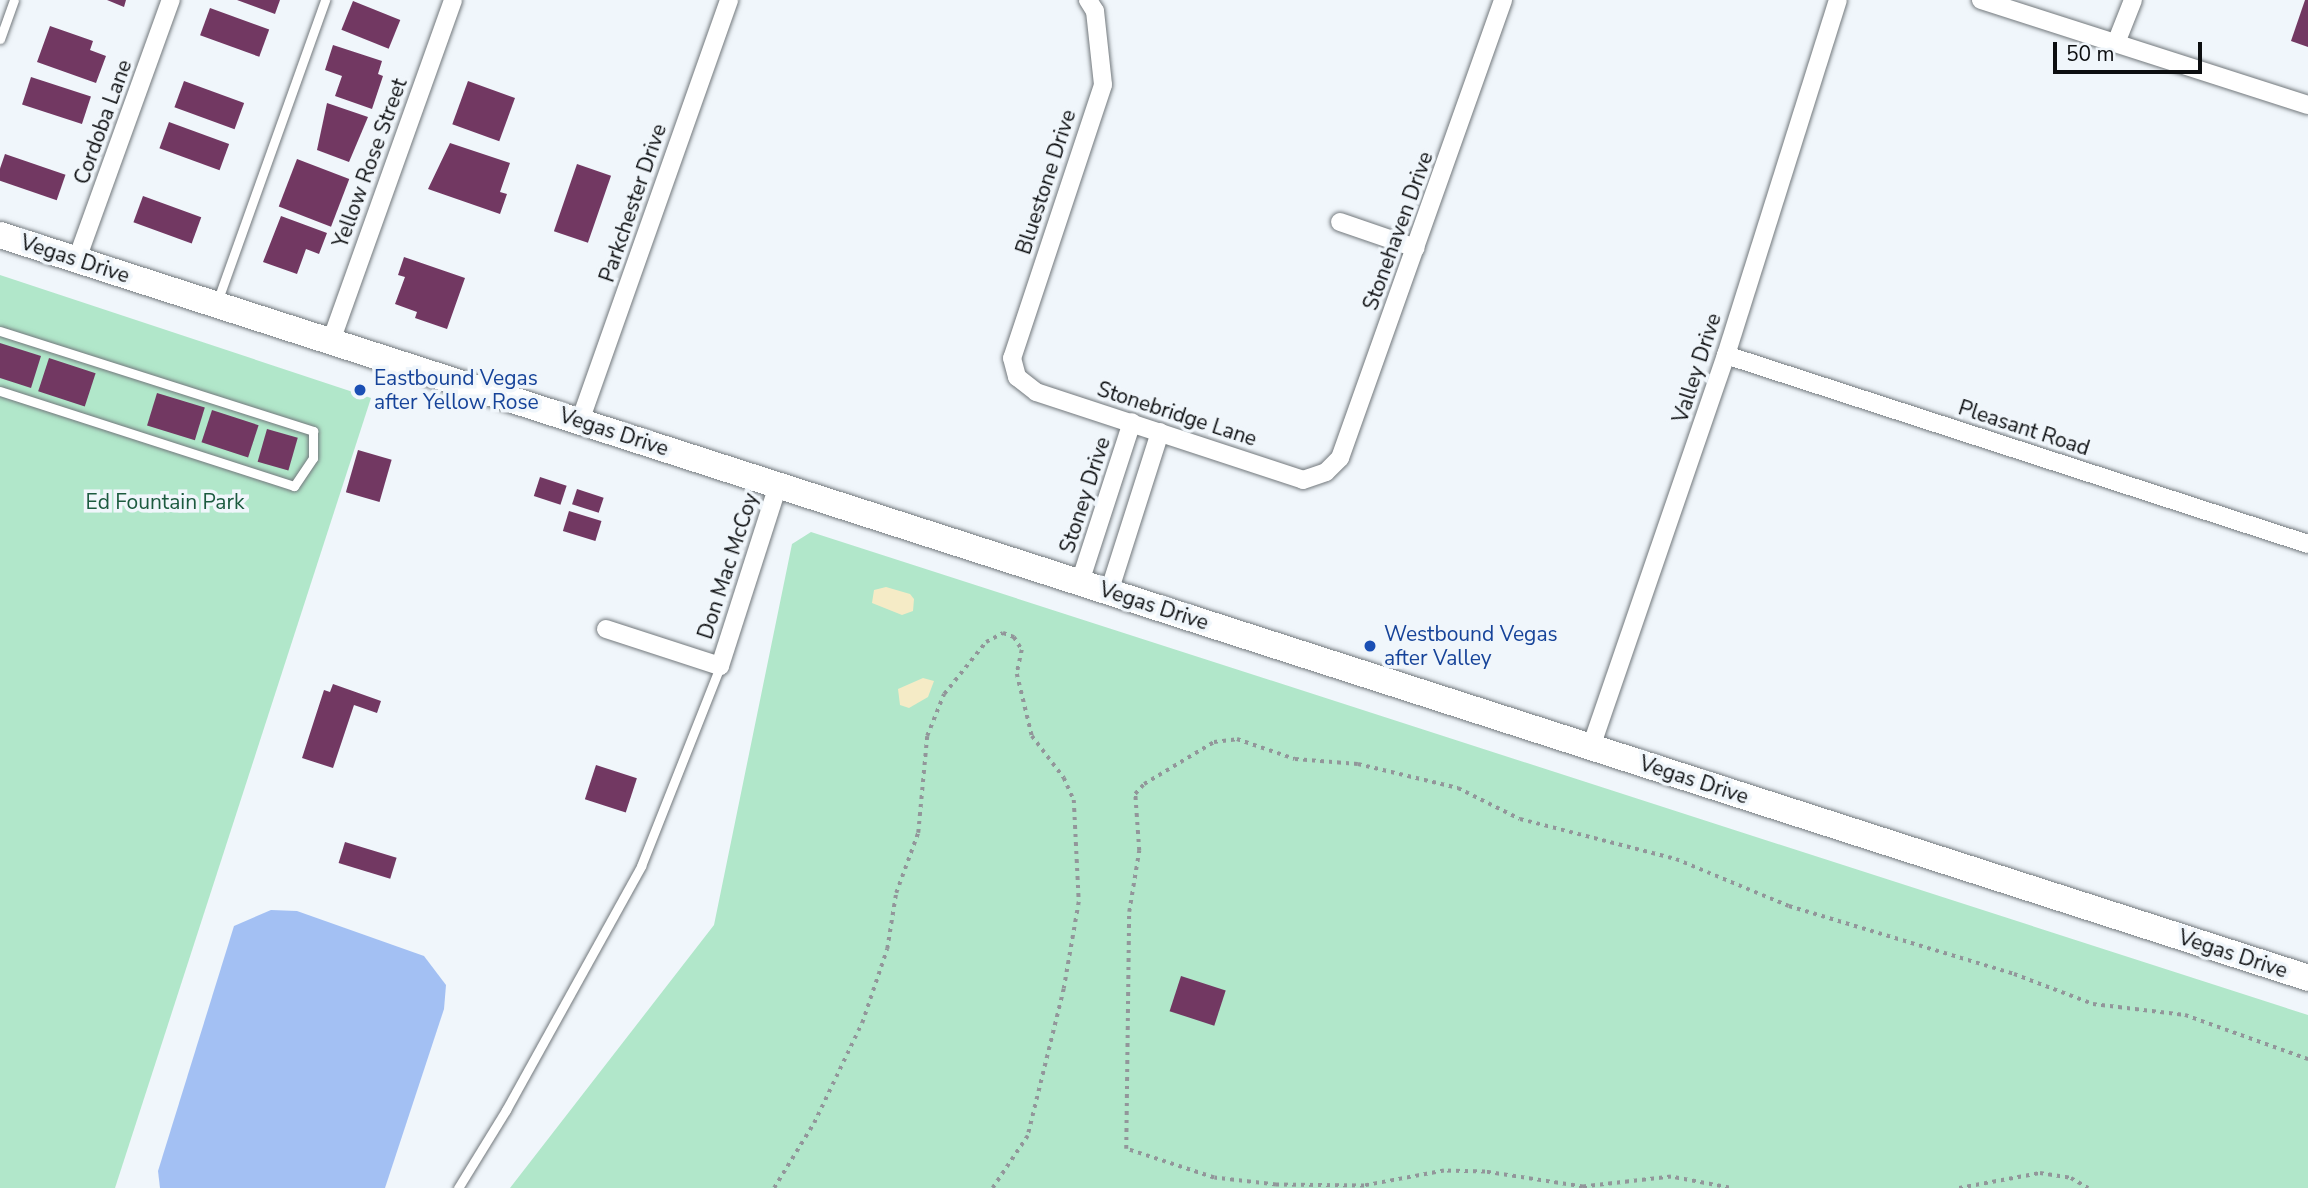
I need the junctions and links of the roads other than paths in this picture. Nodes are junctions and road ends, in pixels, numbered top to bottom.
1 (14, 0) edge
2 (171, 0) edge
3 (325, 0) edge
4 (453, 0) edge
5 (729, 0) edge
6 (1088, 0) edge
7 (1503, 0) edge
8 (1838, 0) edge
9 (1981, 0) edge
10 (2133, 0) edge
11 (0, 39) edge
12 (2116, 43) junction
13 (2308, 105) edge
14 (1340, 222) dead end
15 (0, 235) edge
16 (1416, 248) junction
17 (78, 260) junction
18 (216, 304) junction
19 (0, 331) edge
20 (331, 341) junction
21 (1726, 355) junction
22 (1017, 377) joint
23 (0, 391) edge
24 (580, 421) junction
25 (1132, 422) junction
26 (1160, 432) junction
27 (1326, 472) joint
28 (778, 485) junction
29 (2308, 544) edge
30 (1080, 582) junction
31 (1109, 592) junction
32 (606, 629) dead end
33 (720, 666) junction
34 (1591, 747) junction
35 (2308, 978) edge
36 (458, 1188) edge

1 - 11 lane
2 - 17 street, Cordoba Lane
3 - 18 lane
4 - 20 street, Yellow Rose Street
5 - 24 street, Parkchester Drive
6 - 22 street, Bluestone Drive
7 - 16 street, Stonehaven Drive
8 - 21 street, Valley Drive
9 - 12 street
10 - 12 street
12 - 13 street
14 - 16 street
15 - 17 main road, Vegas Drive
16 - 27 street, Stonehaven Drive
17 - 18 main road, Vegas Drive
18 - 20 main road, Vegas Drive
19 - 23 lane
20 - 24 main road, Vegas Drive
21 - 29 street, Pleasant Road
21 - 34 street, Valley Drive
22 - 25 street, Stonebridge Lane
24 - 28 main road, Vegas Drive
25 - 26 street, Stonebridge Lane
25 - 30 street, Stoney Drive
26 - 27 street, Stonebridge Lane
26 - 31 street
28 - 30 main road, Vegas Drive
28 - 33 street, Don Mac McCoy
30 - 31 main road, Vegas Drive
31 - 34 main road, Vegas Drive
32 - 33 street, Don Mac McCoy
33 - 36 lane
34 - 35 main road, Vegas Drive

